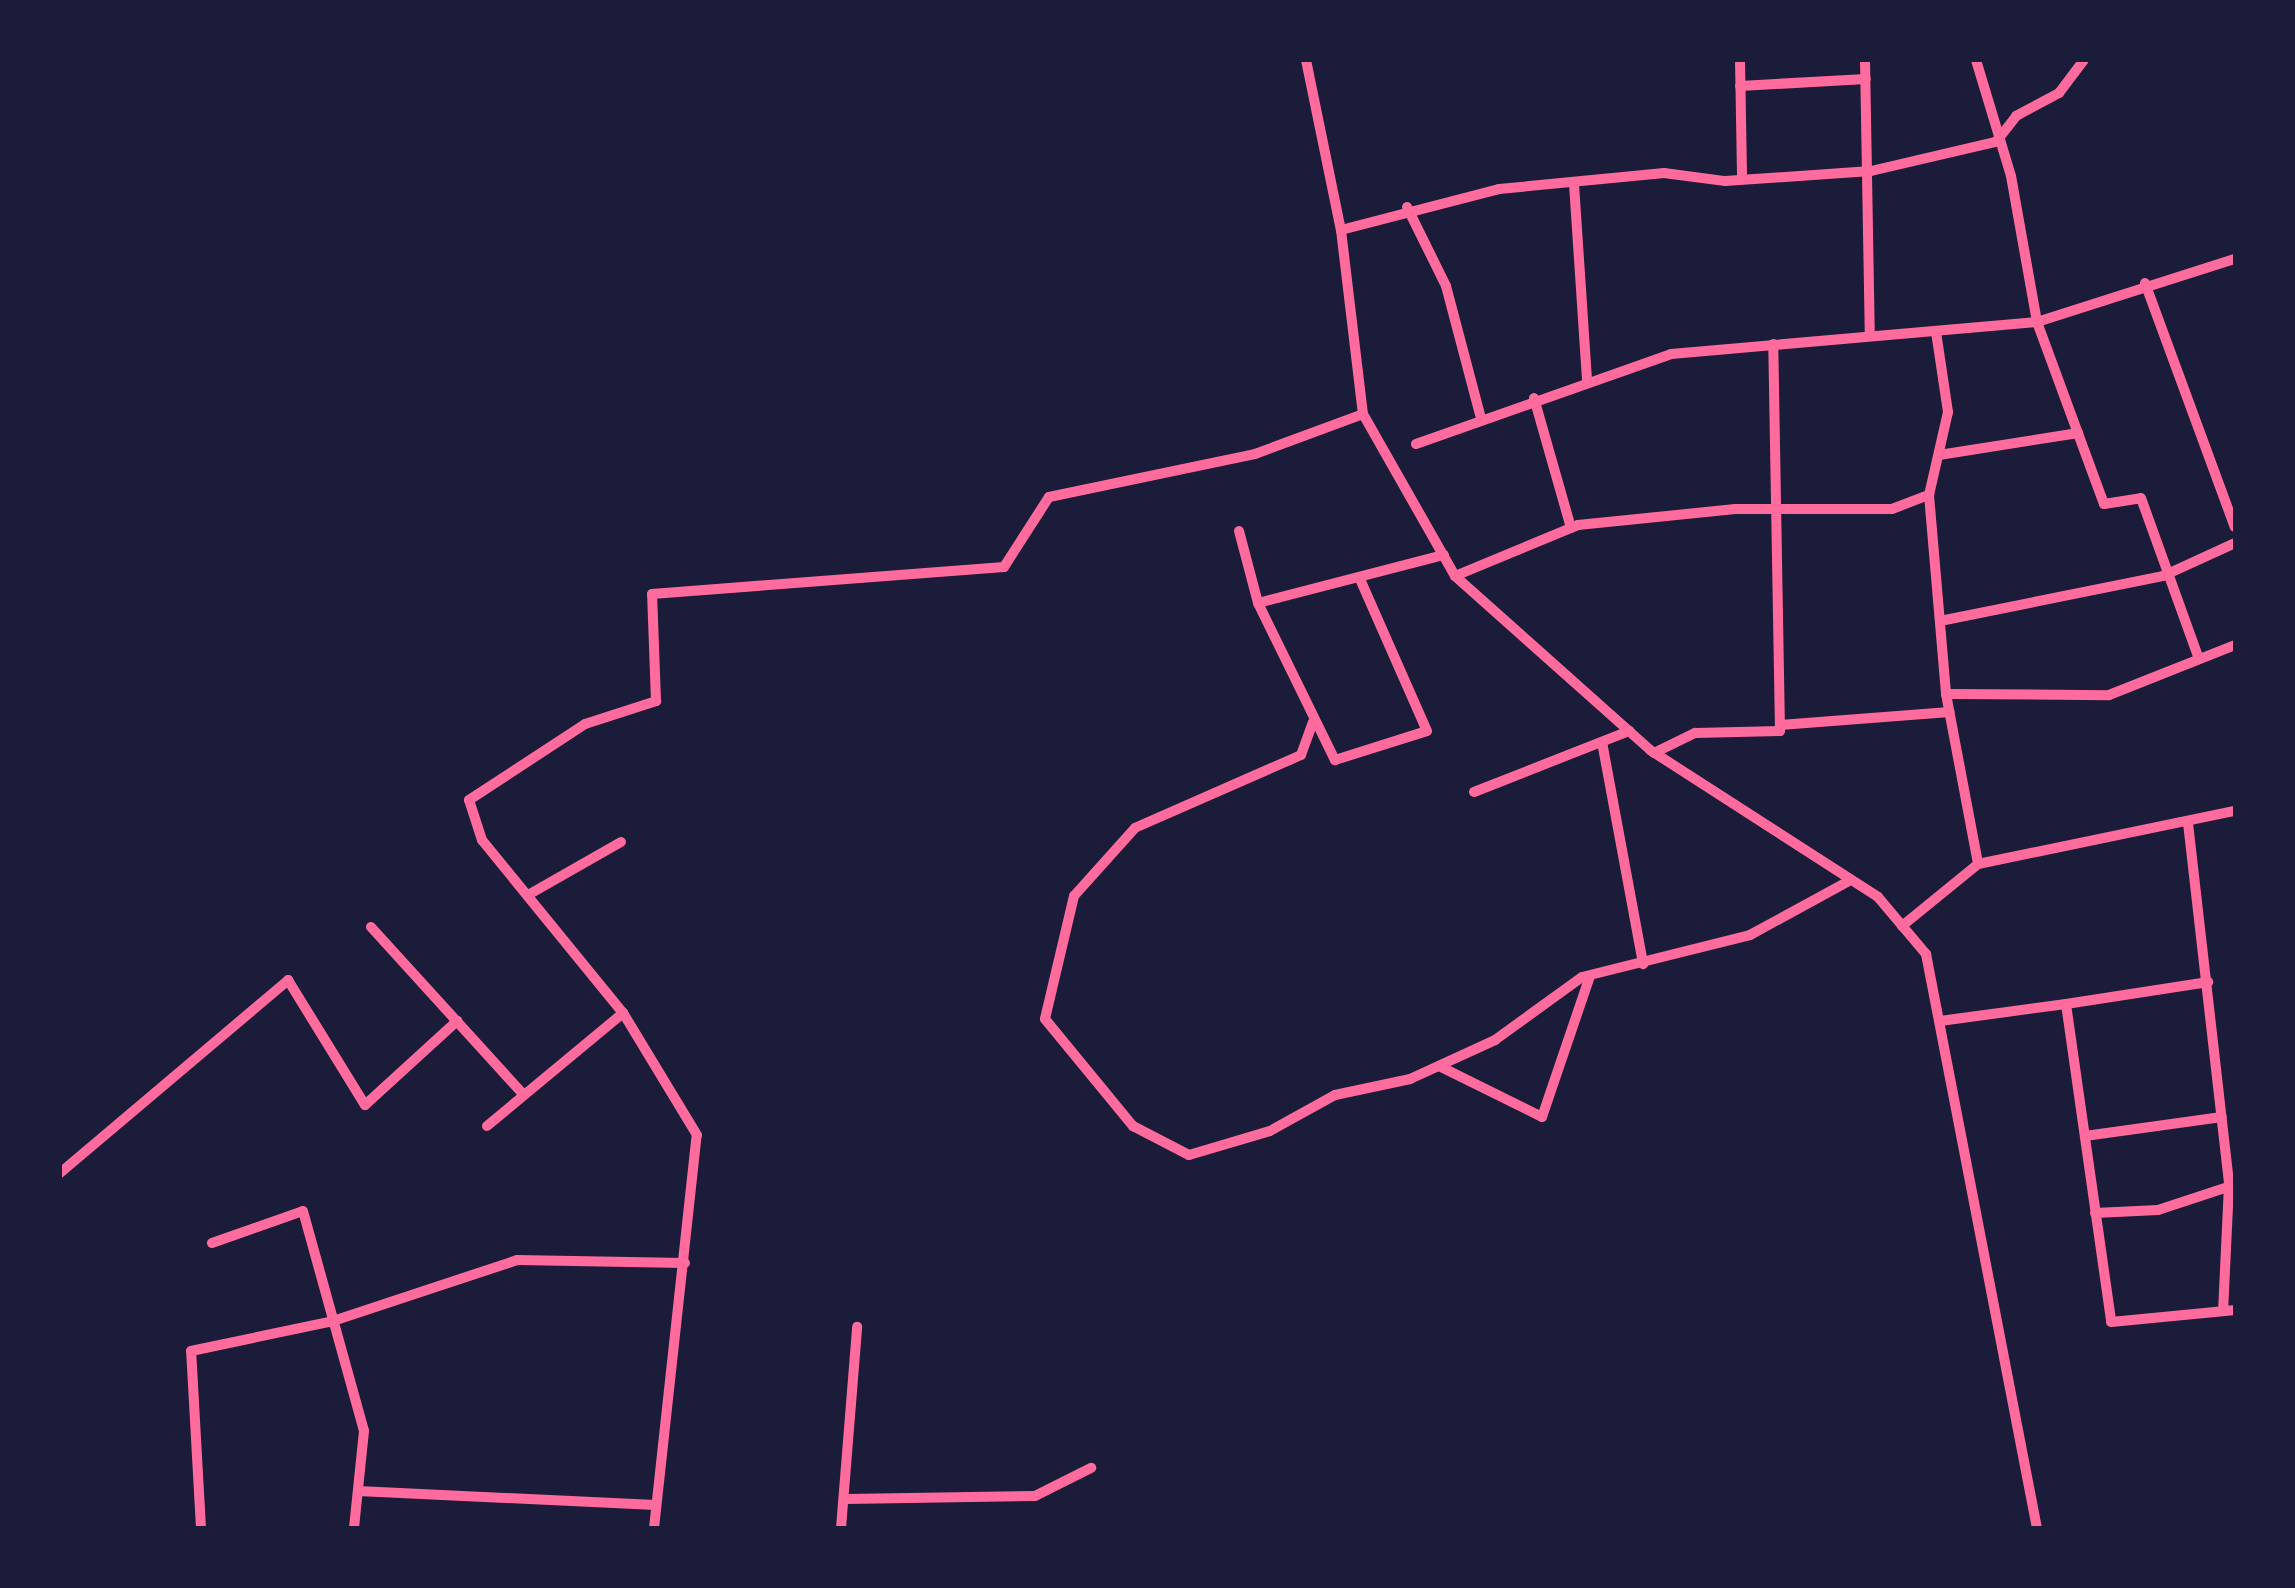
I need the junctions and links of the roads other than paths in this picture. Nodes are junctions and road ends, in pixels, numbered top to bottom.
1 (1306, 60) edge
2 (1740, 60) edge
3 (1865, 60) edge
4 (1976, 60) edge
5 (2084, 60) edge
6 (1866, 79) junction
7 (1740, 86) junction
8 (1996, 142) junction
9 (1871, 171) junction
10 (1742, 179) junction
11 (1574, 184) junction
12 (1408, 207) junction
13 (1341, 230) junction
14 (2234, 262) edge
15 (2145, 283) junction
16 (2037, 322) junction
17 (1936, 332) junction
18 (1870, 336) junction
19 (1772, 344) junction
20 (1587, 379) junction
21 (1534, 398) junction
22 (1362, 414) junction
23 (1480, 415) junction
24 (2078, 433) junction
25 (1416, 444) dead end
26 (1938, 455) junction
27 (1929, 495) junction
28 (1782, 512) junction
29 (2235, 527) edge
30 (1570, 528) junction
31 (1239, 530) dead end
32 (2235, 543) edge
33 (1444, 555) junction
34 (1455, 576) junction
35 (2163, 576) junction
36 (1358, 577) junction
37 (1258, 603) junction
38 (1940, 621) junction
39 (2235, 645) edge
40 (2199, 660) junction
41 (1946, 694) junction
42 (1950, 712) junction
43 (1313, 722) junction
44 (1780, 724) junction
45 (1629, 731) junction
46 (1602, 742) junction
47 (1654, 752) junction
48 (1474, 792) dead end
49 (2235, 812) edge
50 (2188, 823) junction
51 (620, 842) dead end
52 (1978, 864) junction
53 (1851, 880) junction
54 (528, 896) junction
55 (1902, 926) junction
56 (370, 927) dead end
57 (1642, 964) junction
58 (1590, 976) junction
59 (2208, 982) junction
60 (2066, 1004) junction
61 (623, 1012) junction
62 (457, 1021) junction
63 (1940, 1021) junction
64 (1440, 1066) junction
65 (524, 1094) junction
66 (2222, 1117) junction
67 (487, 1126) dead end
68 (2085, 1136) junction
69 (60, 1173) edge
70 (2232, 1185) edge
71 (2096, 1213) junction
72 (212, 1244) dead end
73 (685, 1263) junction
74 (2229, 1311) edge
75 (333, 1321) junction
76 (857, 1327) dead end
77 (1091, 1468) dead end
78 (358, 1491) junction
79 (846, 1499) junction
80 (656, 1505) junction
81 (201, 1528) edge
82 (354, 1528) edge
83 (654, 1528) edge
84 (842, 1528) edge
85 (2037, 1528) edge

1 - 13 street
2 - 7 street
3 - 6 street
4 - 8 street
5 - 8 street
6 - 7 street
6 - 9 street
7 - 10 street
8 - 9 street
8 - 16 street
9 - 10 street
9 - 18 street
10 - 11 street
11 - 12 street
11 - 20 street
12 - 13 street
12 - 23 street
13 - 22 street
14 - 15 street
15 - 16 street
15 - 29 street
16 - 17 street
16 - 24 street
17 - 18 street
17 - 26 street
18 - 19 street
19 - 20 street
19 - 28 street
20 - 21 street
21 - 23 street
21 - 30 street
22 - 33 street
22 - 54 street
23 - 25 street
24 - 26 street
24 - 35 street
26 - 27 street
27 - 28 street
27 - 38 street
28 - 30 street
28 - 44 street
30 - 34 street
31 - 37 street
32 - 35 street
33 - 34 street
33 - 36 street
34 - 45 street
35 - 38 street
35 - 40 street
36 - 37 street
36 - 43 street
37 - 43 street
38 - 41 street
39 - 40 street
40 - 41 street
41 - 42 street
42 - 44 street
42 - 52 street
43 - 64 street
44 - 47 street
45 - 46 street
45 - 47 street
46 - 48 street
46 - 57 street
47 - 53 street
49 - 50 street
50 - 52 street
50 - 59 street
51 - 54 street
52 - 55 street
53 - 55 street
53 - 57 street
54 - 61 street
55 - 63 street
56 - 62 street
57 - 58 street
58 - 64 street
58 - 64 street
59 - 60 street
59 - 66 street
60 - 63 street
60 - 68 street
61 - 65 street
61 - 73 street
62 - 65 street
62 - 69 street
63 - 85 street
65 - 67 street
66 - 68 street
66 - 70 street
68 - 71 street
70 - 71 street
70 - 74 street
71 - 74 street
72 - 75 street
73 - 75 street
73 - 80 street
75 - 78 street
75 - 81 street
76 - 79 street
77 - 79 street
78 - 80 street
78 - 82 street
79 - 84 street
80 - 83 street

